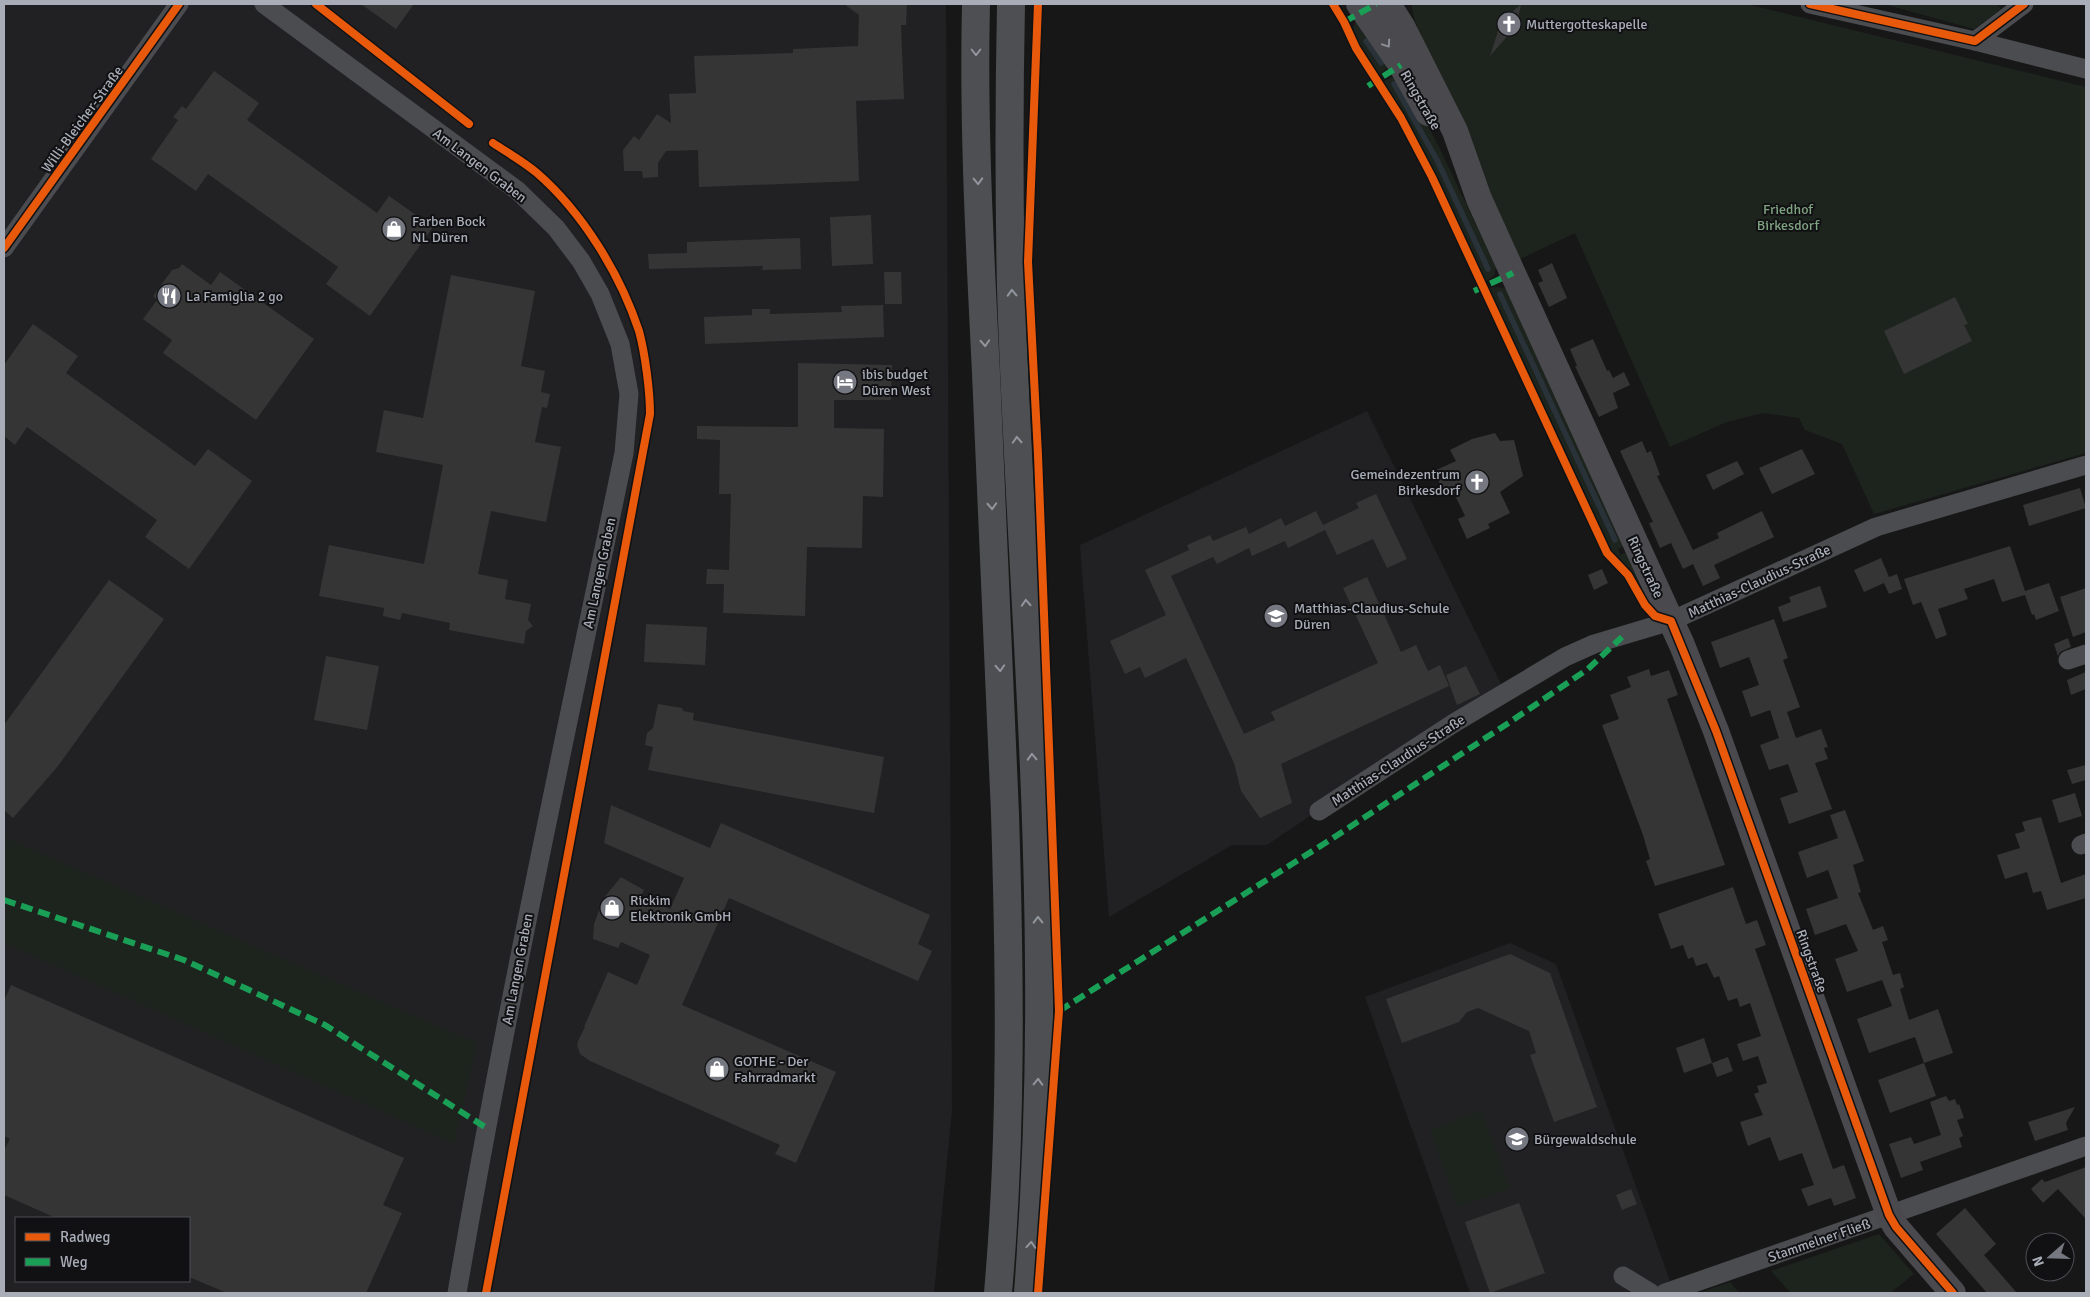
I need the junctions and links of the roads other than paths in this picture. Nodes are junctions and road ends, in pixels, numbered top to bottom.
1 (180, 4) edge
2 (264, 4) edge
3 (976, 4) edge
4 (1011, 4) edge
5 (1359, 4) edge
6 (1388, 4) edge
7 (1810, 4) edge
8 (2024, 4) edge
9 (1975, 41) junction
10 (2086, 70) edge
11 (1479, 199) junction
12 (4, 248) edge
13 (2086, 464) edge
14 (1671, 621) junction
15 (2086, 654) edge
16 (2068, 660) dead end
17 (1320, 811) dead end
18 (2086, 1146) edge
19 (1889, 1215) junction
20 (1623, 1276) dead end
21 (457, 1293) edge
22 (998, 1293) edge
23 (1028, 1293) edge
24 (1651, 1293) edge
25 (1665, 1293) edge
26 (1953, 1293) edge

1 - 12 street, Willi-Bleicher-Straße
2 - 21 street, Am Langen Graben
3 -> 22 main road
23 -> 4 main road
5 -> 11 main road, Ringstraße
6 - 11 main road, Ringstraße
7 - 9 street
8 - 9 street
9 - 10 street
11 - 14 main road, Ringstraße
13 - 14 street, Matthias-Claudius-Straße
14 - 17 street, Matthias-Claudius-Straße
14 - 19 main road, Ringstraße
15 - 16 street
18 - 19 street, Stammelner Fließ
19 - 25 street, Stammelner Fließ
19 - 26 main road, Ringstraße
20 - 24 street

